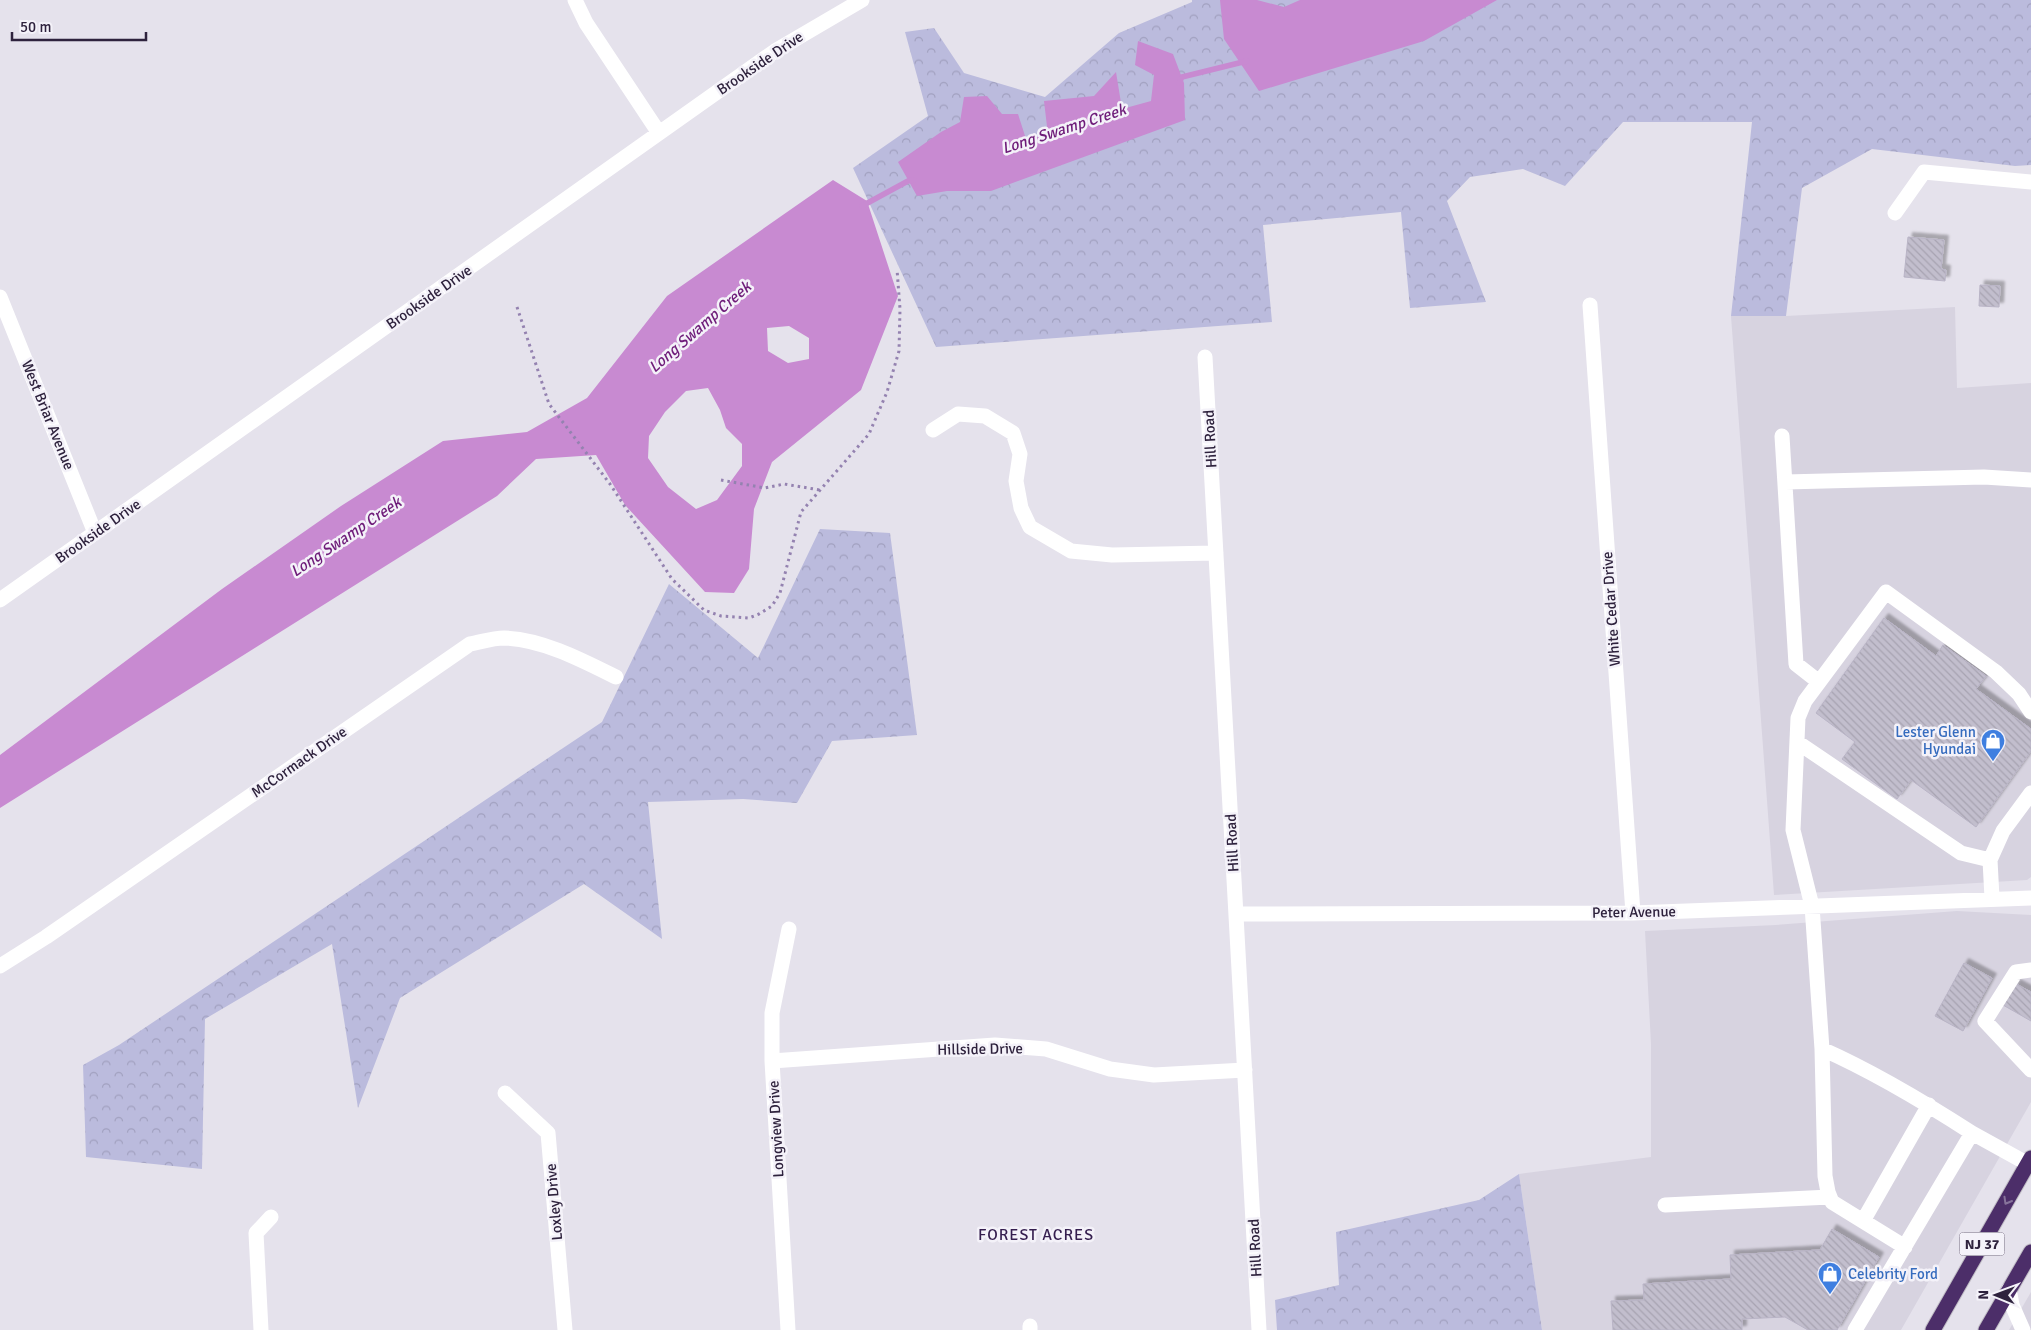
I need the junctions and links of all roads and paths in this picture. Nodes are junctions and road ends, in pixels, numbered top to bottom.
1 (575, 0) edge
2 (862, 0) edge
3 (660, 133) junction
4 (2031, 182) edge
5 (1895, 214) dead end
6 (897, 269) dead end
7 (0, 297) edge
8 (1590, 305) dead end
9 (517, 307) dead end
10 (1205, 357) dead end
11 (933, 430) dead end
12 (1782, 436) dead end
13 (721, 480) dead end
14 (2031, 480) edge
15 (1785, 482) junction
16 (820, 490) junction
17 (95, 533) junction
18 (1216, 553) junction
19 (0, 600) edge
20 (616, 677) dead end
21 (1819, 682) junction
22 (2031, 712) edge
23 (1797, 742) junction
24 (2031, 794) edge
25 (1990, 860) junction
26 (1992, 898) junction
27 (2031, 898) edge
28 (1812, 906) junction
29 (1633, 913) junction
30 (1236, 914) junction
31 (789, 929) dead end
32 (0, 966) edge
33 (2031, 970) edge
34 (1822, 1049) junction
35 (772, 1061) junction
36 (1245, 1070) junction
37 (2031, 1070) edge
38 (504, 1093) dead end
39 (1929, 1105) junction
40 (1972, 1133) junction
41 (2029, 1161) edge
42 (1830, 1197) junction
43 (1665, 1205) dead end
44 (271, 1218) dead end
45 (1863, 1221) junction
46 (1905, 1247) junction
47 (2031, 1252) edge
48 (2009, 1290) junction
49 (261, 1330) edge
50 (565, 1330) edge
51 (788, 1330) edge
52 (1259, 1330) edge
53 (1855, 1330) edge
54 (1933, 1330) edge
55 (1986, 1330) edge
56 (2023, 1330) edge

1 - 3 street
2 - 3 street, Brookside Drive
3 - 17 street, Brookside Drive
4 - 5 street
6 - 16 path
7 - 17 street, West Briar Avenue
8 - 29 street, White Cedar Drive
9 - 16 path
10 - 18 street, Hill Road
11 - 18 street
12 - 15 street
13 - 16 path
14 - 15 street
15 - 21 street
17 - 19 street, Brookside Drive
18 - 30 street, Hill Road
20 - 32 street, McCormack Drive
21 - 22 street
21 - 23 street
23 - 25 street
23 - 28 street
24 - 25 street
25 - 26 street
26 - 27 street, Peter Avenue
26 - 28 street, Peter Avenue
28 - 29 street, Peter Avenue
28 - 34 street
29 - 30 street, Peter Avenue
30 - 36 street, Hill Road
31 - 35 street, Longview Drive
33 - 37 street
34 - 39 street
34 - 42 street
35 - 36 street, Hillside Drive
35 - 51 street, Longview Drive
36 - 52 street, Hill Road
38 - 50 street, Loxley Drive
39 - 40 street
39 - 45 street
40 - 41 street
40 - 46 street
41 -> 54 highway, NJ 37
42 - 43 street
42 - 45 street
44 - 49 street
45 - 46 street
46 - 53 street
47 - 48 highway, NJ 37
48 - 55 highway, NJ 37
48 - 56 street

